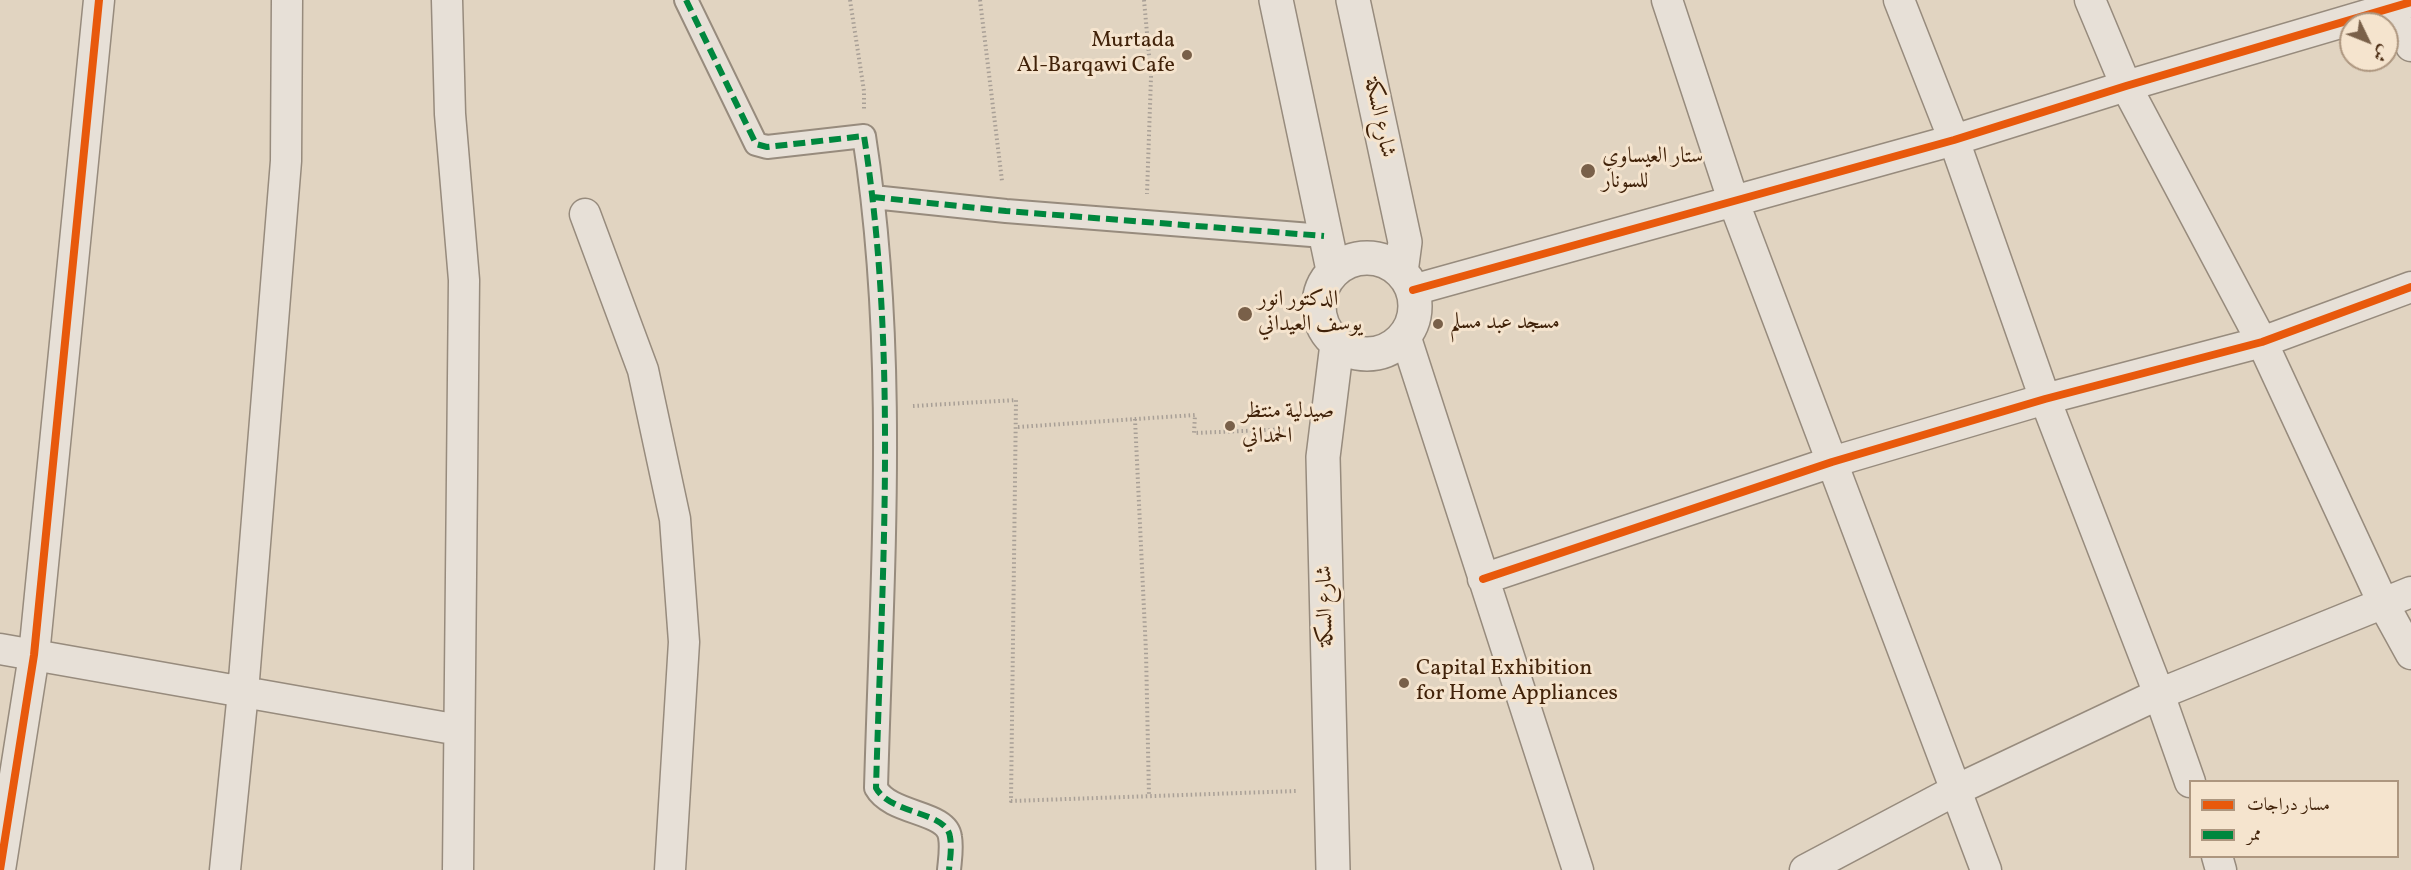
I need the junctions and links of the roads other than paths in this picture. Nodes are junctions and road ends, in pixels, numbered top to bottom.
1 (99, 0) edge
2 (286, 0) edge
3 (447, 0) edge
4 (686, 0) edge
5 (1276, 0) edge
6 (1353, 0) edge
7 (1667, 0) edge
8 (1899, 0) edge
9 (2090, 0) edge
10 (2400, 3) edge
11 (2411, 46) edge
12 (2126, 86) junction
13 (1954, 140) junction
14 (873, 197) junction
15 (1733, 200) junction
16 (585, 214) dead end
17 (1324, 236) junction
18 (1333, 270) junction
19 (1407, 281) junction
20 (2411, 287) edge
21 (1405, 335) junction
22 (2262, 342) junction
23 (1337, 344) junction
24 (2045, 399) junction
25 (1832, 462) junction
26 (1483, 579) junction
27 (2411, 592) edge
28 (2384, 605) junction
29 (0, 649) edge
30 (2411, 654) edge
31 (34, 655) junction
32 (243, 692) junction
33 (2159, 694) junction
34 (459, 730) junction
35 (2189, 780) edge
36 (1956, 790) junction
37 (0, 870) edge
38 (225, 870) edge
39 (458, 870) edge
40 (670, 870) edge
41 (949, 870) edge
42 (1333, 870) edge
43 (1578, 870) edge
44 (1804, 870) edge
45 (1986, 870) edge

1 - 31 street
2 - 32 street
3 - 34 street
4 - 14 street
5 - 17 street
6 - 19 street, شارع السكة
7 - 15 street
8 - 13 street
9 - 12 street
10 - 11 street
10 - 12 street
12 - 13 street
12 - 22 street
13 - 15 street
13 - 24 street
14 - 17 street
14 - 41 street
15 - 19 street
15 - 25 street
16 - 40 street
17 - 18 street
18 - 19 street
18 - 23 street
19 - 21 street
20 - 22 street
21 - 23 street
21 - 26 street
22 - 24 street
22 - 28 street
23 - 42 street, شارع السكة
24 - 25 street
24 - 33 street
25 - 26 street
25 - 36 street
26 - 43 street
27 - 28 street
28 - 30 street
28 - 33 street
29 - 31 street
31 - 32 street
31 - 37 street
32 - 34 street
32 - 38 street
33 - 35 street
33 - 36 street
34 - 39 street
36 - 44 street
36 - 45 street

